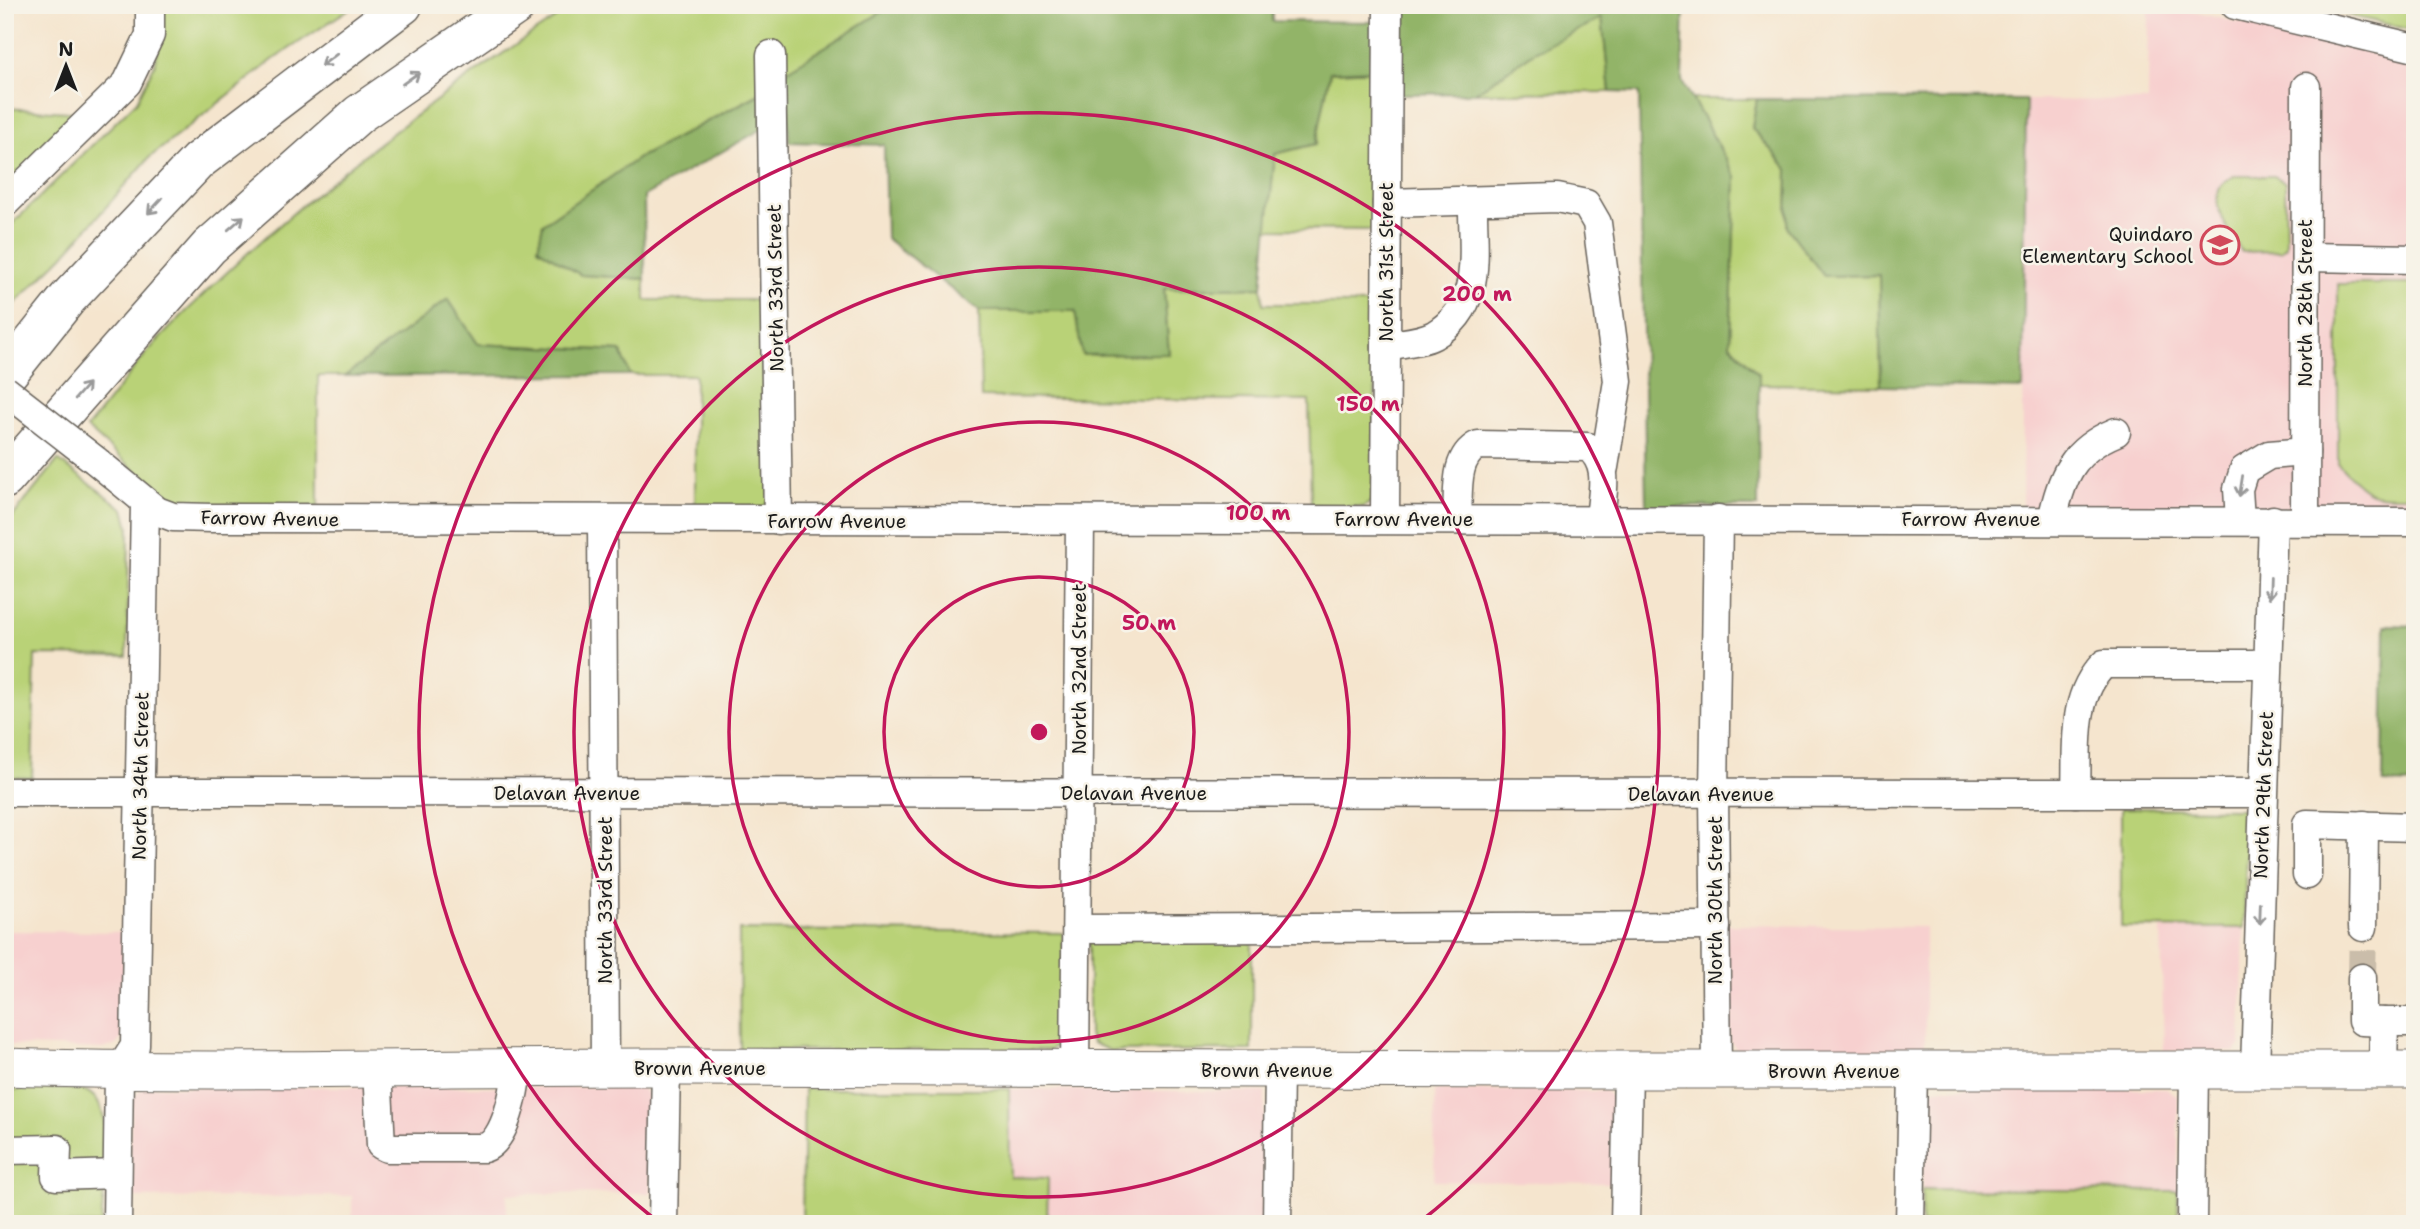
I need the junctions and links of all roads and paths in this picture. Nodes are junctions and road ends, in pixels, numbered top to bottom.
1 (150, 5) edge
2 (403, 5) edge
3 (517, 5) edge
4 (1388, 5) edge
5 (2235, 5) edge
6 (2415, 48) edge
7 (771, 55) dead end
8 (2306, 87) dead end
9 (1473, 201) junction
10 (1387, 202) junction
11 (5, 203) edge
12 (2306, 257) junction
13 (2415, 259) edge
14 (1386, 346) junction
15 (5, 377) edge
16 (5, 390) edge
17 (2116, 432) dead end
18 (2305, 452) junction
19 (1604, 467) junction
20 (5, 479) edge
21 (145, 504) junction
22 (1384, 519) junction
23 (1457, 519) junction
24 (1600, 519) junction
25 (1718, 519) junction
26 (778, 520) junction
27 (2052, 520) junction
28 (2240, 520) junction
29 (2273, 520) junction
30 (2305, 520) junction
31 (602, 521) junction
32 (1080, 521) junction
33 (2415, 522) edge
34 (2267, 664) junction
35 (5, 792) edge
36 (140, 793) junction
37 (606, 793) junction
38 (1078, 793) junction
39 (2076, 793) junction
40 (2263, 793) junction
41 (1714, 794) junction
42 (2364, 825) junction
43 (2415, 827) edge
44 (2307, 875) dead end
45 (1716, 926) junction
46 (2363, 927) tunnel mouth
47 (1077, 929) junction
48 (2362, 978) tunnel mouth
49 (2384, 1022) junction
50 (2415, 1022) edge
51 (5, 1067) edge
52 (666, 1067) junction
53 (517, 1069) junction
54 (605, 1069) junction
55 (1075, 1069) junction
56 (2255, 1069) junction
57 (377, 1070) junction
58 (1279, 1070) junction
59 (2194, 1070) junction
60 (2399, 1070) edge
61 (119, 1071) junction
62 (1628, 1071) junction
63 (1913, 1071) junction
64 (1717, 1072) junction
65 (5, 1150) edge
66 (117, 1174) junction
67 (117, 1224) edge
68 (663, 1224) edge
69 (1277, 1224) edge
70 (1625, 1224) edge
71 (1910, 1224) edge
72 (2192, 1224) edge

1 - 11 street
2 -> 15 highway
20 -> 3 highway
4 - 10 street, North 31st Street
5 - 6 street
7 - 26 street, North 33rd Street
8 - 12 street, North 28th Street
9 - 10 street
9 - 14 street
9 - 19 street
10 - 14 street, North 31st Street
12 - 13 street
12 - 18 street, North 28th Street
14 - 22 street, North 31st Street
16 - 21 street, bridge
17 - 27 street
18 -> 28 street
18 - 30 street, North 28th Street
19 - 23 street
19 - 24 street
21 - 31 street, Farrow Avenue
21 - 36 street, North 34th Street
22 - 23 street, Farrow Avenue
22 - 32 street, Farrow Avenue
23 - 24 street, Farrow Avenue
24 - 25 street, Farrow Avenue
25 - 27 street, Farrow Avenue
25 - 41 street, North 30th Street
26 - 31 street, Farrow Avenue
26 - 32 street, Farrow Avenue
27 - 28 street, Farrow Avenue
28 - 29 street, Farrow Avenue
29 - 30 street, Farrow Avenue
29 -> 34 street, North 29th Street
30 - 33 street, Farrow Avenue
31 - 37 street, North 33rd Street
32 - 38 street, North 32nd Street
34 - 39 street
34 - 40 street, North 29th Street
35 - 36 street, Delavan Avenue
36 - 37 street, Delavan Avenue
36 - 61 street, North 34th Street
37 - 38 street, Delavan Avenue
37 - 54 street, North 33rd Street
38 - 41 street, Delavan Avenue
38 - 47 street, North 32nd Street
39 - 40 street, Delavan Avenue
39 - 41 street, Delavan Avenue
40 -> 56 street, North 29th Street
41 - 45 street, North 30th Street
42 - 43 street
42 - 44 street
42 - 46 street
45 - 47 street
45 - 64 street, North 30th Street
47 - 55 street, North 32nd Street
48 - 49 street
49 - 50 street
49 - 60 street
51 - 61 main road, Brown Avenue
52 - 54 main road, Brown Avenue
52 - 55 main road, Brown Avenue
52 - 68 street
53 - 54 main road, Brown Avenue
53 - 57 main road, Brown Avenue
53 - 57 street
55 - 58 main road, Brown Avenue
56 - 59 main road, Brown Avenue
56 - 60 main road, Brown Avenue
57 - 61 main road, Brown Avenue
58 - 62 main road, Brown Avenue
58 - 69 street
59 - 63 main road, Brown Avenue
59 - 72 street
61 - 66 street, North 34th Street
62 - 64 main road, Brown Avenue
62 - 70 street
63 - 64 main road, Brown Avenue
63 - 71 street
65 - 66 street
66 - 67 street, North 34th Street

